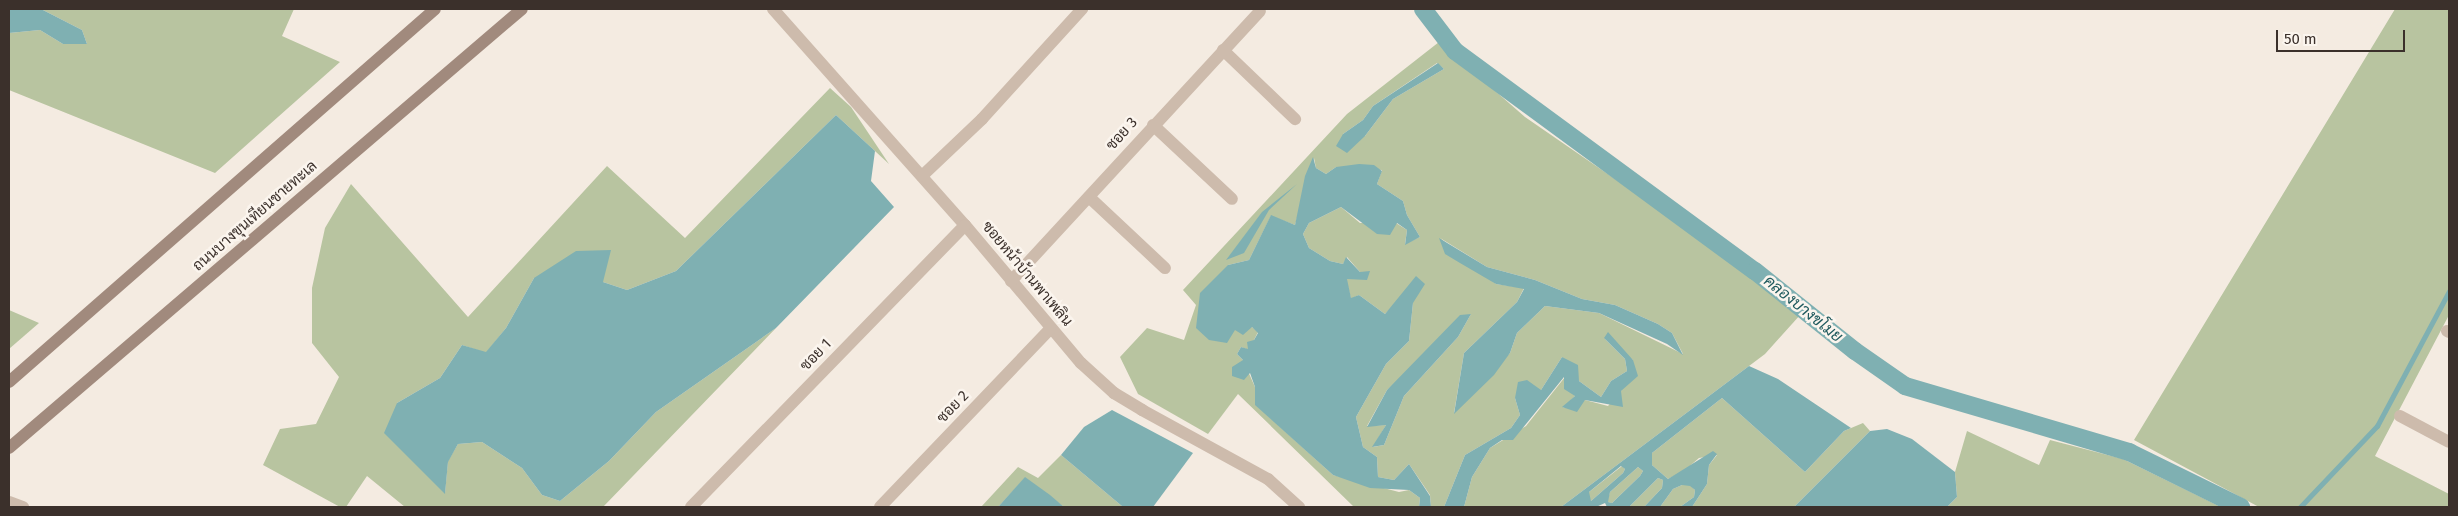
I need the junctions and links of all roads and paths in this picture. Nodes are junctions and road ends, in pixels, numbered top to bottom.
1 (435, 9) edge
2 (522, 9) edge
3 (773, 9) edge
4 (1082, 9) edge
5 (1260, 11) dead end
6 (1222, 50) junction
7 (1295, 119) dead end
8 (1153, 125) junction
9 (922, 176) junction
10 (1089, 197) junction
11 (1232, 198) dead end
12 (965, 225) junction
13 (1165, 268) dead end
14 (1011, 280) junction
15 (1050, 329) junction
16 (9, 382) edge
17 (2400, 416) dead end
18 (2449, 442) edge
19 (9, 448) edge
20 (9, 502) edge
21 (23, 507) edge
22 (690, 507) edge
23 (880, 507) edge
24 (1299, 507) edge

1 - 16 main road
2 - 19 main road, ถนนบางขุนเทียนชายทะเล
3 - 9 street, ซอยหน้าบ้านพาเพลิน
4 - 9 street
5 - 6 street, ซอย 3
6 - 7 street
6 - 8 street, ซอย 3
8 - 10 street, ซอย 3
8 - 11 street
9 - 12 street, ซอยหน้าบ้านพาเพลิน
10 - 13 street
10 - 14 street, ซอย 3
12 - 14 street, ซอยหน้าบ้านพาเพลิน
12 - 22 street, ซอย 1
14 - 15 street, ซอยหน้าบ้านพาเพลิน
15 - 23 street, ซอย 2
15 - 24 street, ซอยหน้าบ้านพาเพลิน
17 - 18 street
20 - 21 street

